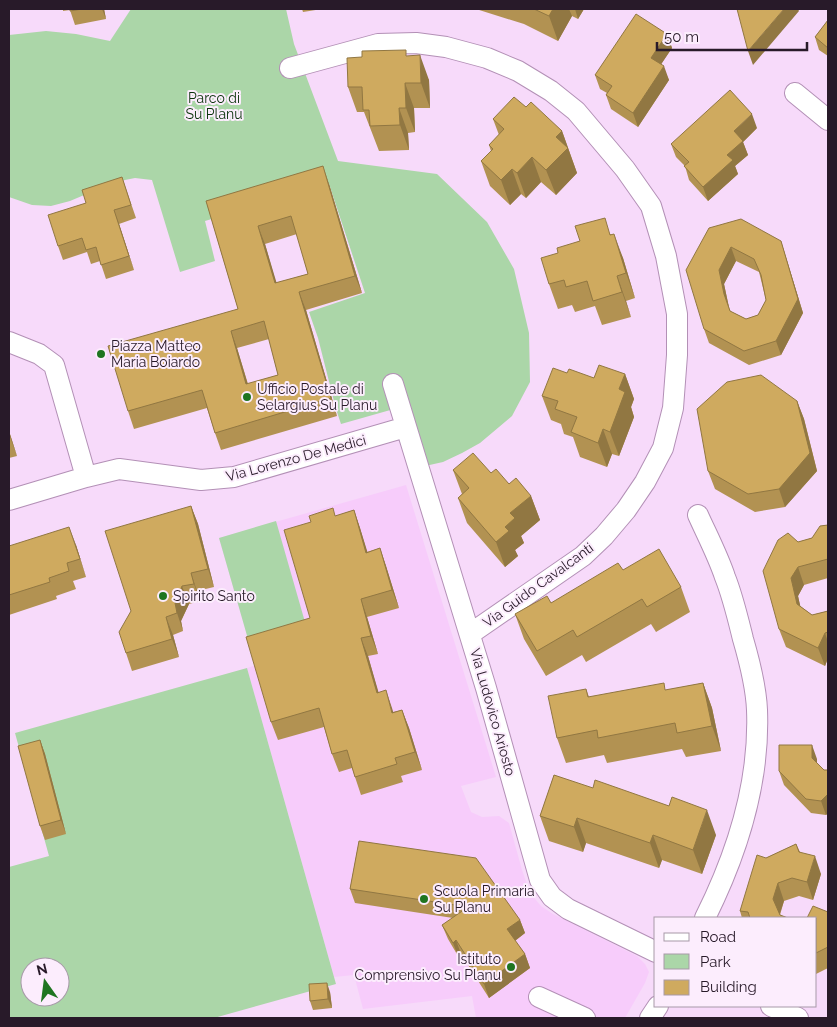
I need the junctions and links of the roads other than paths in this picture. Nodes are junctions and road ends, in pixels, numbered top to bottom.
1 (290, 68) dead end
2 (795, 93) dead end
3 (828, 120) edge
4 (9, 342) edge
5 (393, 384) dead end
6 (406, 427) junction
7 (86, 477) junction
8 (9, 500) edge
9 (698, 515) dead end
10 (470, 634) junction
11 (706, 917) edge
12 (654, 951) edge
13 (539, 997) dead end
14 (657, 1007) edge
15 (773, 1007) edge
16 (585, 1018) edge
17 (650, 1018) edge
18 (798, 1018) edge

1 - 10 street, Via Guido Cavalcanti
2 - 3 street
4 - 7 street
5 - 6 street, Via Ludovico Ariosto
6 - 7 street, Via Lorenzo De Medici
6 - 10 street, Via Ludovico Ariosto
7 - 8 street, Via Lorenzo De Medici
9 - 11 street
10 - 12 street, Via Ludovico Ariosto
13 - 16 street
14 - 17 street
15 - 18 street

